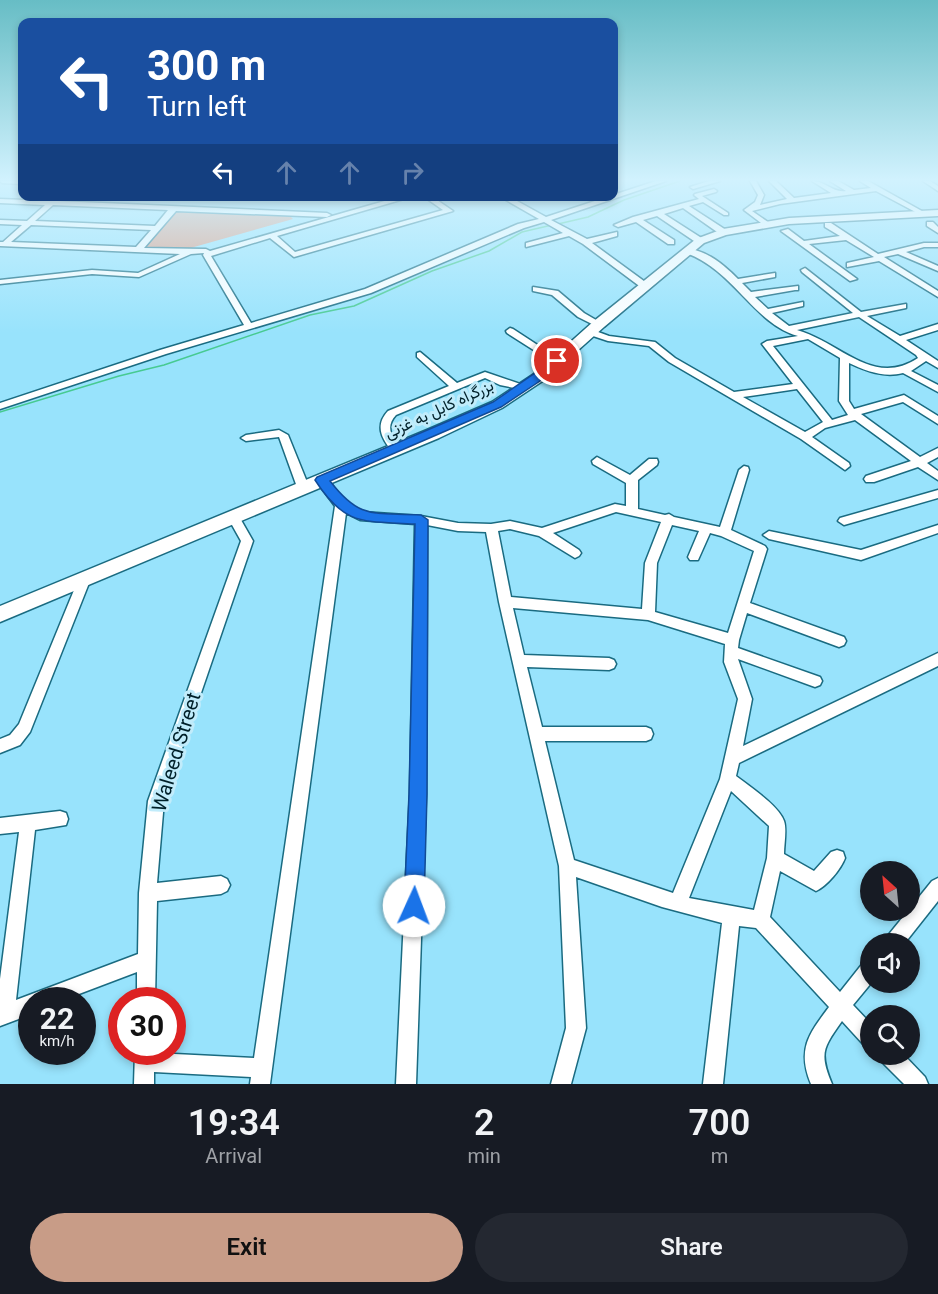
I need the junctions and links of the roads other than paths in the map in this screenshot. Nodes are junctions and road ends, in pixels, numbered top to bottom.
1 (18, 232) edge
2 (154, 232) edge
3 (266, 232) edge
4 (284, 232) edge
5 (376, 232) edge
6 (516, 232) edge
7 (569, 232) joint
8 (655, 232) edge
9 (678, 232) edge
10 (723, 232) edge
11 (786, 232) edge
12 (840, 232) edge
13 (614, 234) dead end
14 (272, 235) junction
15 (849, 237) junction
16 (586, 242) junction
17 (671, 242) dead end
18 (803, 243) junction
19 (3, 244) edge
20 (529, 244) dead end
21 (938, 244) edge
22 (694, 246) junction
23 (138, 250) junction
24 (898, 250) junction
25 (191, 252) junction
26 (206, 253) junction
27 (880, 257) junction
28 (850, 265) dead end
29 (938, 269) edge
30 (821, 272) junction
31 (772, 275) dead end
32 (853, 279) dead end
33 (0, 282) edge
34 (735, 282) junction
35 (645, 286) junction
36 (795, 288) dead end
37 (536, 289) dead end
38 (749, 295) junction
39 (938, 295) edge
40 (800, 304) dead end
41 (903, 306) dead end
42 (765, 312) junction
43 (859, 314) junction
44 (248, 325) junction
45 (938, 327) edge
46 (594, 328) junction
47 (787, 329) junction
48 (510, 331) dead end
49 (810, 336) junction
50 (897, 340) junction
51 (920, 354) junction
52 (420, 355) dead end
53 (844, 358) junction
54 (557, 361) junction
55 (937, 364) edge
56 (907, 372) junction
57 (455, 386) junction
58 (798, 386) junction
59 (524, 387) junction
60 (938, 389) edge
61 (734, 395) junction
62 (0, 406) edge
63 (855, 415) junction
64 (938, 421) edge
65 (830, 424) junction
66 (806, 437) junction
67 (246, 438) dead end
68 (396, 449) junction
69 (938, 452) edge
70 (597, 461) dead end
71 (653, 462) dead end
72 (920, 462) junction
73 (845, 466) dead end
74 (744, 470) dead end
75 (938, 476) edge
76 (870, 479) dead end
77 (322, 480) junction
78 (632, 481) junction
79 (303, 487) junction
80 (938, 494) edge
81 (341, 505) junction
82 (622, 510) junction
83 (233, 516) junction
84 (669, 518) junction
85 (421, 520) junction
86 (844, 521) dead end
87 (491, 528) junction
88 (706, 528) junction
89 (938, 530) edge
90 (542, 532) junction
91 (724, 532) junction
92 (769, 535) dead end
93 (575, 553) dead end
94 (694, 557) dead end
95 (85, 578) junction
96 (505, 602) junction
97 (743, 606) junction
98 (0, 614) edge
99 (648, 615) junction
100 (838, 640) dead end
101 (731, 646) junction
102 (938, 659) edge
103 (519, 662) junction
104 (609, 664) dead end
105 (815, 681) dead end
106 (537, 734) junction
107 (646, 734) dead end
108 (0, 746) edge
109 (734, 758) junction
110 (728, 779) junction
111 (60, 819) dead end
112 (28, 824) junction
113 (0, 826) edge
114 (775, 858) junction
115 (837, 858) dead end
116 (567, 866) junction
117 (221, 885) dead end
118 (938, 887) edge
119 (148, 893) junction
120 (678, 903) junction
121 (731, 918) junction
122 (760, 920) junction
123 (901, 933) edge
124 (148, 959) junction
125 (860, 982) edge
126 (74, 987) edge
127 (147, 987) edge
128 (842, 1005) junction
129 (18, 1009) edge
130 (2, 1015) edge
131 (860, 1025) edge
132 (186, 1064) edge
133 (145, 1065) edge
134 (899, 1065) edge
135 (262, 1076) edge
136 (144, 1084) edge
137 (406, 1084) edge
138 (561, 1084) edge
139 (713, 1084) edge
140 (822, 1084) edge
141 (918, 1084) edge

1 - 19 street
2 - 23 street
3 - 26 street
4 - 14 street
5 - 14 street
6 - 44 street
7 - 16 street
7 - 20 street
8 - 17 street
9 - 22 street
10 - 22 highway, بزرگراه کابل به غزنی
11 - 18 street
12 - 15 street
13 - 16 street
14 - 26 street
15 - 18 street
15 - 27 street
16 - 35 street
18 - 30 street
19 - 23 street
21 - 24 street
22 - 34 street
22 - 35 highway, بزرگراه کابل به غزنی
23 - 25 street
24 - 27 street
24 - 29 street
25 - 26 street
25 - 33 street
26 - 44 street
27 - 28 street
27 - 39 street
30 - 32 street
30 - 43 street
31 - 34 street
34 - 38 street
35 - 46 highway, بزرگراه کابل به غزنی
36 - 38 street
37 - 46 street
38 - 42 street
40 - 42 street
41 - 43 street
42 - 47 street
43 - 47 street
43 - 50 street
44 - 62 street
45 - 50 street
46 - 54 highway, بزرگراه کابل به غزنی
46 - 61 street
47 - 49 street
48 - 54 street
49 - 53 street
49 - 58 street
50 - 51 street
51 - 55 street
51 - 56 street
52 - 57 street
53 - 56 street
53 - 63 street
54 - 59 highway, بزرگراه کابل به غزنی
56 - 60 street
57 - 59 street
57 - 68 street
58 - 61 street
58 - 65 street
59 - 68 highway, بزرگراه کابل به غزنی
61 - 66 street
63 - 64 street
63 - 65 street
63 - 72 street
65 - 66 street
66 - 73 street
67 - 79 street
68 - 77 highway, بزرگراه کابل به غزنی
69 - 72 street
70 - 78 street
71 - 78 street
72 - 75 street
72 - 76 street
74 - 91 street
77 - 79 highway, بزرگراه کابل به غزنی
77 - 81 street
78 - 82 street
79 - 83 highway, بزرگراه کابل به غزنی
80 - 86 street
81 - 85 street
81 - 135 street
82 - 84 street
82 - 90 street
83 - 95 highway, بزرگراه کابل به غزنی
83 - 119 street, Waleed Street
84 - 88 street
84 - 99 street
85 - 87 street
85 - 137 street
87 - 90 street
87 - 96 street
88 - 91 street
88 - 94 street
89 - 92 street
90 - 93 street
91 - 97 street
95 - 98 highway, بزرگراه کابل به غزنی
95 - 108 street
96 - 99 street
96 - 103 street
97 - 100 street
97 - 101 street
99 - 101 street
101 - 105 street
101 - 109 street
102 - 109 street
103 - 104 street
103 - 106 street
106 - 107 street
106 - 116 street
109 - 110 street
110 - 114 street
110 - 120 street
111 - 112 street
112 - 113 street
112 - 130 street
114 - 115 street
114 - 122 street
116 - 120 street
116 - 138 street
117 - 119 street
118 - 123 street
119 - 124 street, Waleed Street
120 - 121 street
121 - 122 street
121 - 139 street
122 - 128 street
124 - 126 street
124 - 127 street, Waleed Street
125 - 128 street
128 - 131 street
128 - 140 street
129 - 130 street
132 - 135 street
133 - 136 street
134 - 141 street

